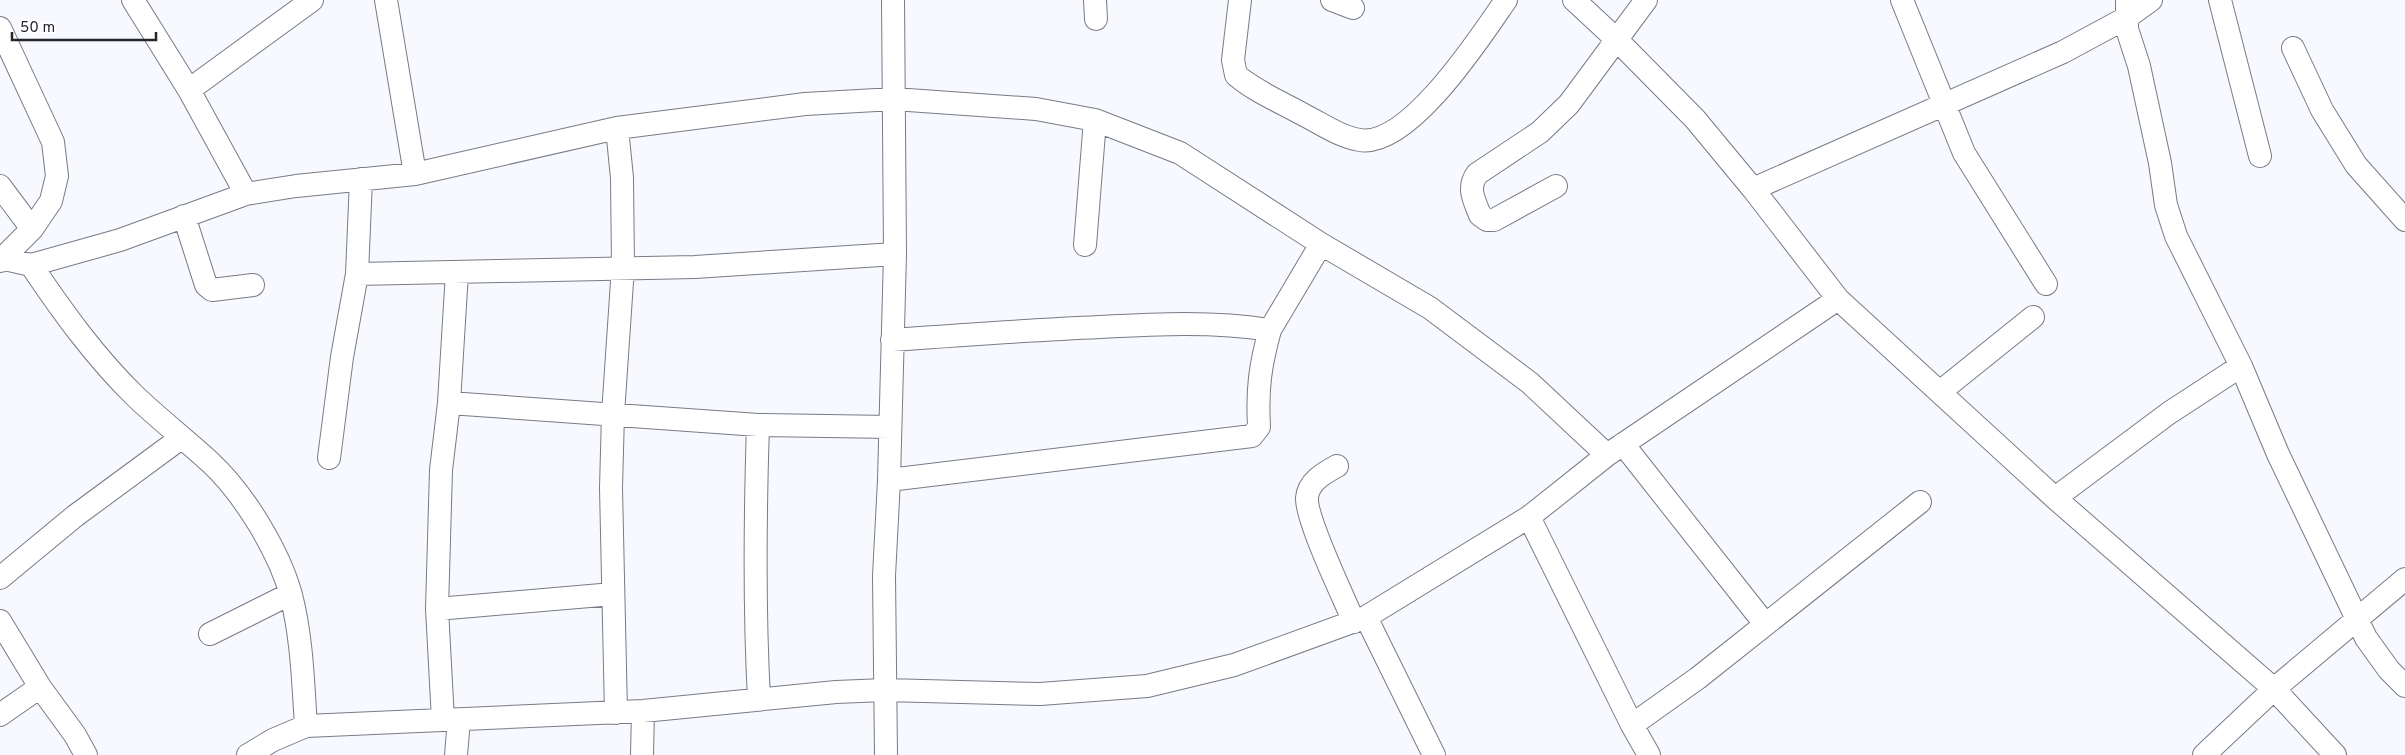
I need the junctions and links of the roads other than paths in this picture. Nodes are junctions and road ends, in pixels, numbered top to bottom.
1 (133, 0) edge
2 (312, 0) edge
3 (386, 0) edge
4 (893, 0) edge
5 (1240, 0) edge
6 (1332, 0) edge
7 (1506, 0) edge
8 (1574, 0) edge
9 (1646, 0) edge
10 (1902, 0) edge
11 (2150, 0) edge
12 (2220, 0) edge
13 (1353, 8) dead end
14 (2127, 9) edge
15 (0, 28) edge
16 (1616, 39) junction
17 (2293, 48) dead end
18 (189, 90) junction
19 (894, 98) junction
20 (1945, 104) junction
21 (1095, 120) junction
22 (617, 128) junction
23 (2260, 156) dead end
24 (415, 174) junction
25 (360, 179) junction
26 (0, 186) edge
27 (1556, 186) dead end
28 (1753, 189) junction
29 (246, 194) junction
30 (184, 216) junction
31 (2405, 220) edge
32 (32, 229) junction
33 (1321, 244) junction
34 (1085, 245) dead end
35 (895, 254) junction
36 (1, 259) edge
37 (32, 265) junction
38 (623, 267) junction
39 (457, 272) junction
40 (357, 274) junction
41 (2046, 284) dead end
42 (253, 285) dead end
43 (1838, 299) junction
44 (2033, 317) dead end
45 (1270, 330) junction
46 (892, 340) junction
47 (2241, 366) junction
48 (1941, 391) junction
49 (449, 403) junction
50 (613, 414) junction
51 (758, 426) junction
52 (890, 427) junction
53 (181, 438) junction
54 (1615, 450) junction
55 (329, 458) dead end
56 (1337, 466) dead end
57 (889, 480) junction
58 (2055, 498) junction
59 (1920, 502) dead end
60 (1528, 517) junction
61 (0, 578) edge
62 (2405, 579) edge
63 (290, 594) junction
64 (613, 594) junction
65 (437, 609) junction
66 (1360, 619) junction
67 (2356, 619) junction
68 (0, 621) edge
69 (1765, 624) junction
70 (210, 634) dead end
71 (2405, 686) edge
72 (40, 687) junction
73 (2274, 689) junction
74 (885, 690) junction
75 (759, 699) junction
76 (644, 711) junction
77 (616, 713) junction
78 (0, 715) edge
79 (451, 720) junction
80 (1632, 725) junction
81 (306, 726) junction
82 (86, 755) edge
83 (248, 755) edge
84 (456, 755) edge
85 (642, 755) edge
86 (886, 755) edge
87 (1434, 755) edge
88 (1650, 755) edge
89 (2204, 755) edge
90 (2335, 755) edge

1 - 18 street
2 - 18 street
3 - 24 street
4 - 19 street
5 - 7 street
6 - 13 street
8 - 16 street
9 - 16 street
10 - 20 street
11 - 14 street
12 - 23 street
14 - 20 street
14 - 47 street
15 - 32 street
16 - 27 street
16 - 28 street
17 - 31 street
18 - 29 street
19 - 21 street
19 - 22 street
19 - 35 street
20 - 28 street
20 - 41 street
21 - 33 street
21 - 34 street
22 - 24 street
22 - 38 street
24 - 25 street
25 - 29 street
25 - 40 street
26 - 32 street
28 - 43 street
29 - 30 street
30 - 37 street
30 - 42 street
32 - 36 street
33 - 45 street
33 - 54 street
35 - 38 street
35 - 46 street
36 - 37 street
37 - 53 street
38 - 39 street
38 - 50 street
39 - 40 street
39 - 49 street
40 - 55 street
43 - 48 street
43 - 54 street
44 - 48 street
45 - 46 street
45 - 57 street
46 - 52 street
47 - 58 street
47 - 67 street
48 - 58 street
49 - 50 street
49 - 65 street
50 - 51 street
50 - 64 street
51 - 52 street
51 - 75 street
52 - 57 street
53 - 61 street
53 - 63 street
54 - 60 street
54 - 69 street
56 - 66 street
57 - 74 street
58 - 73 street
59 - 69 street
60 - 66 street
60 - 80 street
62 - 67 street
63 - 70 street
63 - 81 street
64 - 65 street
64 - 77 street
65 - 79 street
66 - 74 street
66 - 87 street
67 - 71 street
67 - 73 street
68 - 72 street
69 - 80 street
72 - 78 street
72 - 82 street
73 - 89 street
73 - 90 street
74 - 75 street
74 - 86 street
75 - 76 street
76 - 77 street
76 - 85 street
77 - 79 street
79 - 81 street
79 - 84 street
80 - 88 street
81 - 83 street

